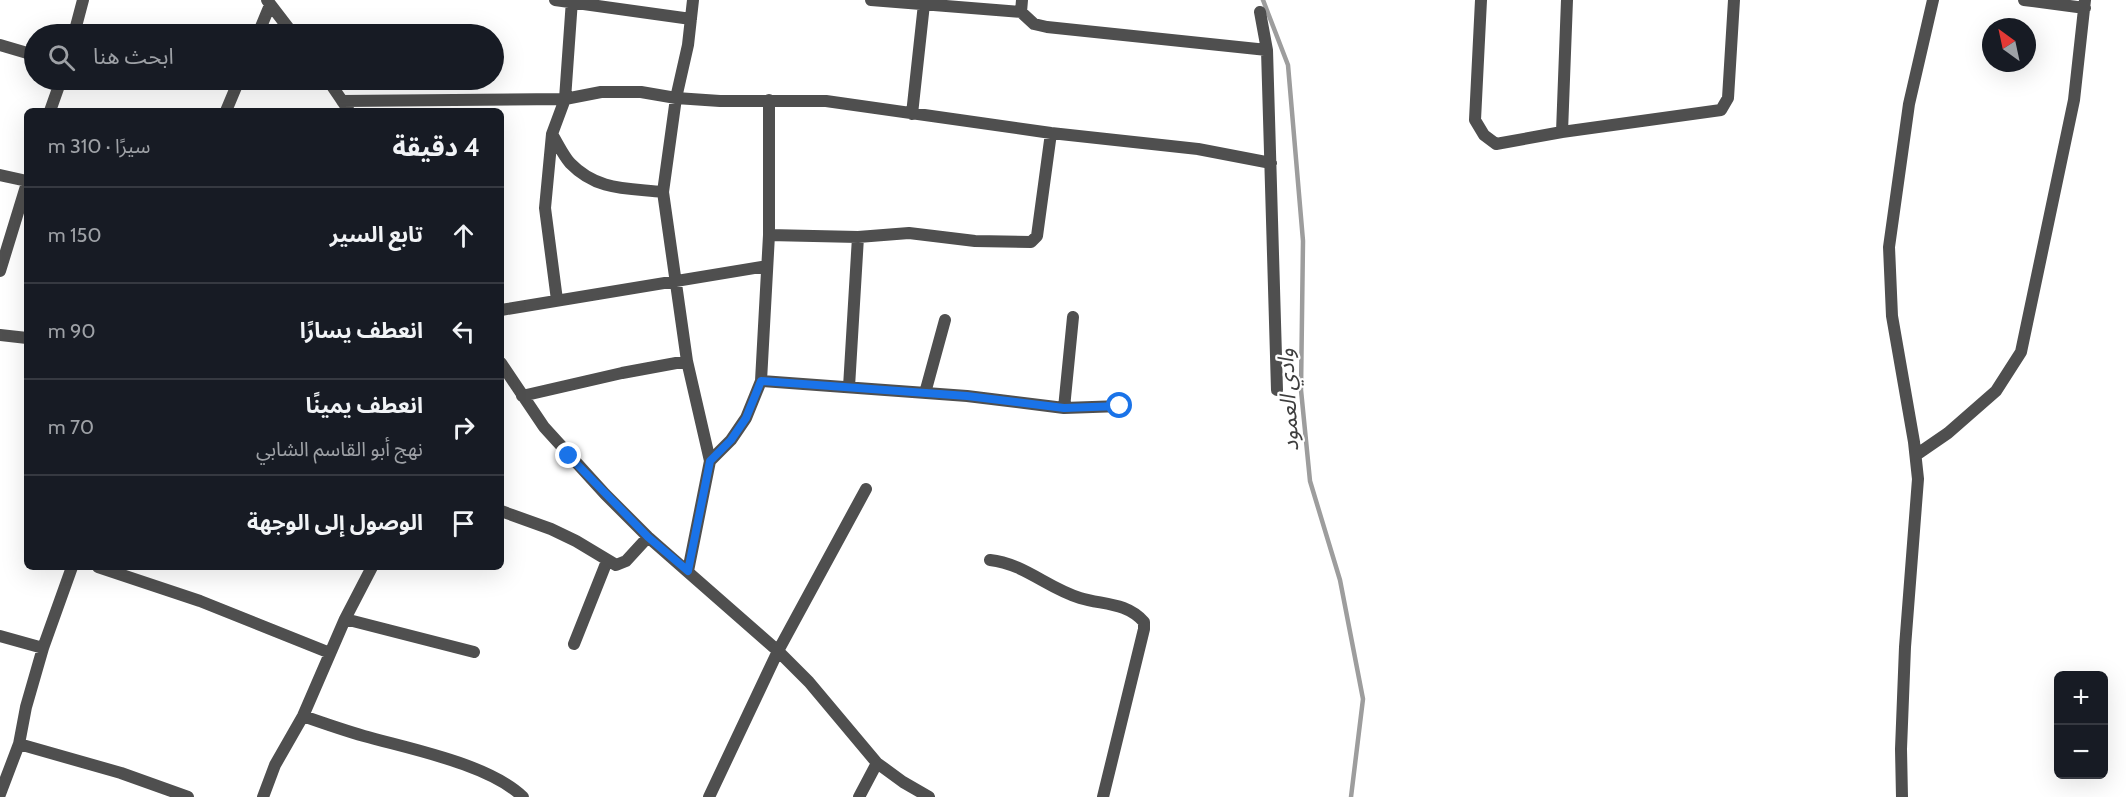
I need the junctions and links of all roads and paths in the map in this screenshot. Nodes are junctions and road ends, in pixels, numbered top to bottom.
1 (83, 0) edge
2 (555, 0) edge
3 (693, 0) edge
4 (871, 0) edge
5 (1481, 0) edge
6 (1567, 0) edge
7 (1734, 0) edge
8 (1933, 0) edge
9 (2024, 0) edge
10 (572, 1) edge
11 (893, 1) edge
12 (269, 3) edge
13 (924, 4) junction
14 (2085, 4) edge
15 (1022, 6) edge
16 (1260, 12) dead end
17 (691, 19) junction
18 (77, 24) edge
19 (262, 24) edge
20 (285, 24) edge
21 (0, 45) edge
22 (1267, 50) junction
23 (24, 52) edge
24 (57, 90) edge
25 (235, 90) edge
26 (335, 90) edge
27 (565, 99) junction
28 (676, 99) junction
29 (769, 100) junction
30 (345, 106) edge
31 (51, 108) edge
32 (227, 108) edge
33 (912, 114) junction
34 (1562, 132) junction
35 (1051, 133) junction
36 (552, 134) junction
37 (1271, 163) junction
38 (0, 175) edge
39 (24, 181) edge
40 (24, 192) edge
41 (663, 192) junction
42 (769, 235) junction
43 (858, 237) junction
44 (767, 266) junction
45 (0, 271) edge
46 (675, 283) junction
47 (556, 300) junction
48 (504, 309) edge
49 (1072, 317) dead end
50 (945, 320) dead end
51 (0, 335) edge
52 (24, 338) edge
53 (687, 361) junction
54 (504, 368) edge
55 (761, 381) junction
56 (849, 387) junction
57 (1277, 390) dead end
58 (926, 393) junction
59 (522, 396) junction
60 (1120, 406) dead end
61 (1064, 408) junction
62 (1916, 455) junction
63 (710, 461) junction
64 (866, 489) dead end
65 (504, 512) edge
66 (648, 537) junction
67 (990, 560) dead end
68 (607, 561) junction
69 (71, 570) edge
70 (107, 570) edge
71 (370, 570) edge
72 (688, 571) junction
73 (345, 619) junction
74 (0, 636) edge
75 (574, 644) dead end
76 (43, 648) junction
77 (778, 651) junction
78 (474, 652) dead end
79 (330, 653) junction
80 (303, 716) junction
81 (19, 744) junction
82 (877, 763) junction
83 (0, 794) edge
84 (188, 797) edge
85 (263, 797) edge
86 (523, 797) edge
87 (709, 797) edge
88 (859, 797) edge
89 (929, 797) edge
90 (1103, 797) edge
91 (1902, 797) edge

1 - 18 street
2 - 10 street
3 - 17 street
4 - 11 street
5 - 34 street
6 - 34 street
7 - 34 street
8 - 62 street
9 - 14 street
10 - 17 street
10 - 27 street
11 - 13 street
12 - 19 street
12 - 20 street
13 - 15 street
13 - 33 street
14 - 62 street
15 - 22 street
16 - 22 street
17 - 28 street
21 - 23 street
22 - 37 street
24 - 31 street
25 - 32 street
26 - 30 street
27 - 28 street
27 - 30 street
27 - 36 street
28 - 29 street
28 - 41 street
29 - 33 street
29 - 42 street
33 - 35 street
35 - 37 street
35 - 43 street
36 - 41 street
36 - 47 street
37 - 57 street
38 - 39 street
40 - 45 street
41 - 46 street
42 - 43 street
42 - 44 street
43 - 56 street
44 - 46 street
44 - 55 street
46 - 47 street
46 - 53 street
47 - 48 street
49 - 61 street
50 - 58 street
51 - 52 street
53 - 59 street
53 - 63 street
54 - 59 street
55 - 56 street
55 - 63 street
56 - 58 street
58 - 61 street
59 - 66 street
60 - 61 street
62 - 91 street
63 - 72 street
64 - 77 street
65 - 68 street
66 - 68 street
66 - 72 street
67 - 90 street
68 - 75 street
69 - 76 street
70 - 79 street
71 - 73 street
72 - 77 street
73 - 78 street
73 - 79 street
74 - 76 street
76 - 81 street
77 - 82 street
77 - 87 street
79 - 80 street
80 - 85 street
80 - 86 street
81 - 83 street
81 - 84 street
82 - 88 street
82 - 89 street

